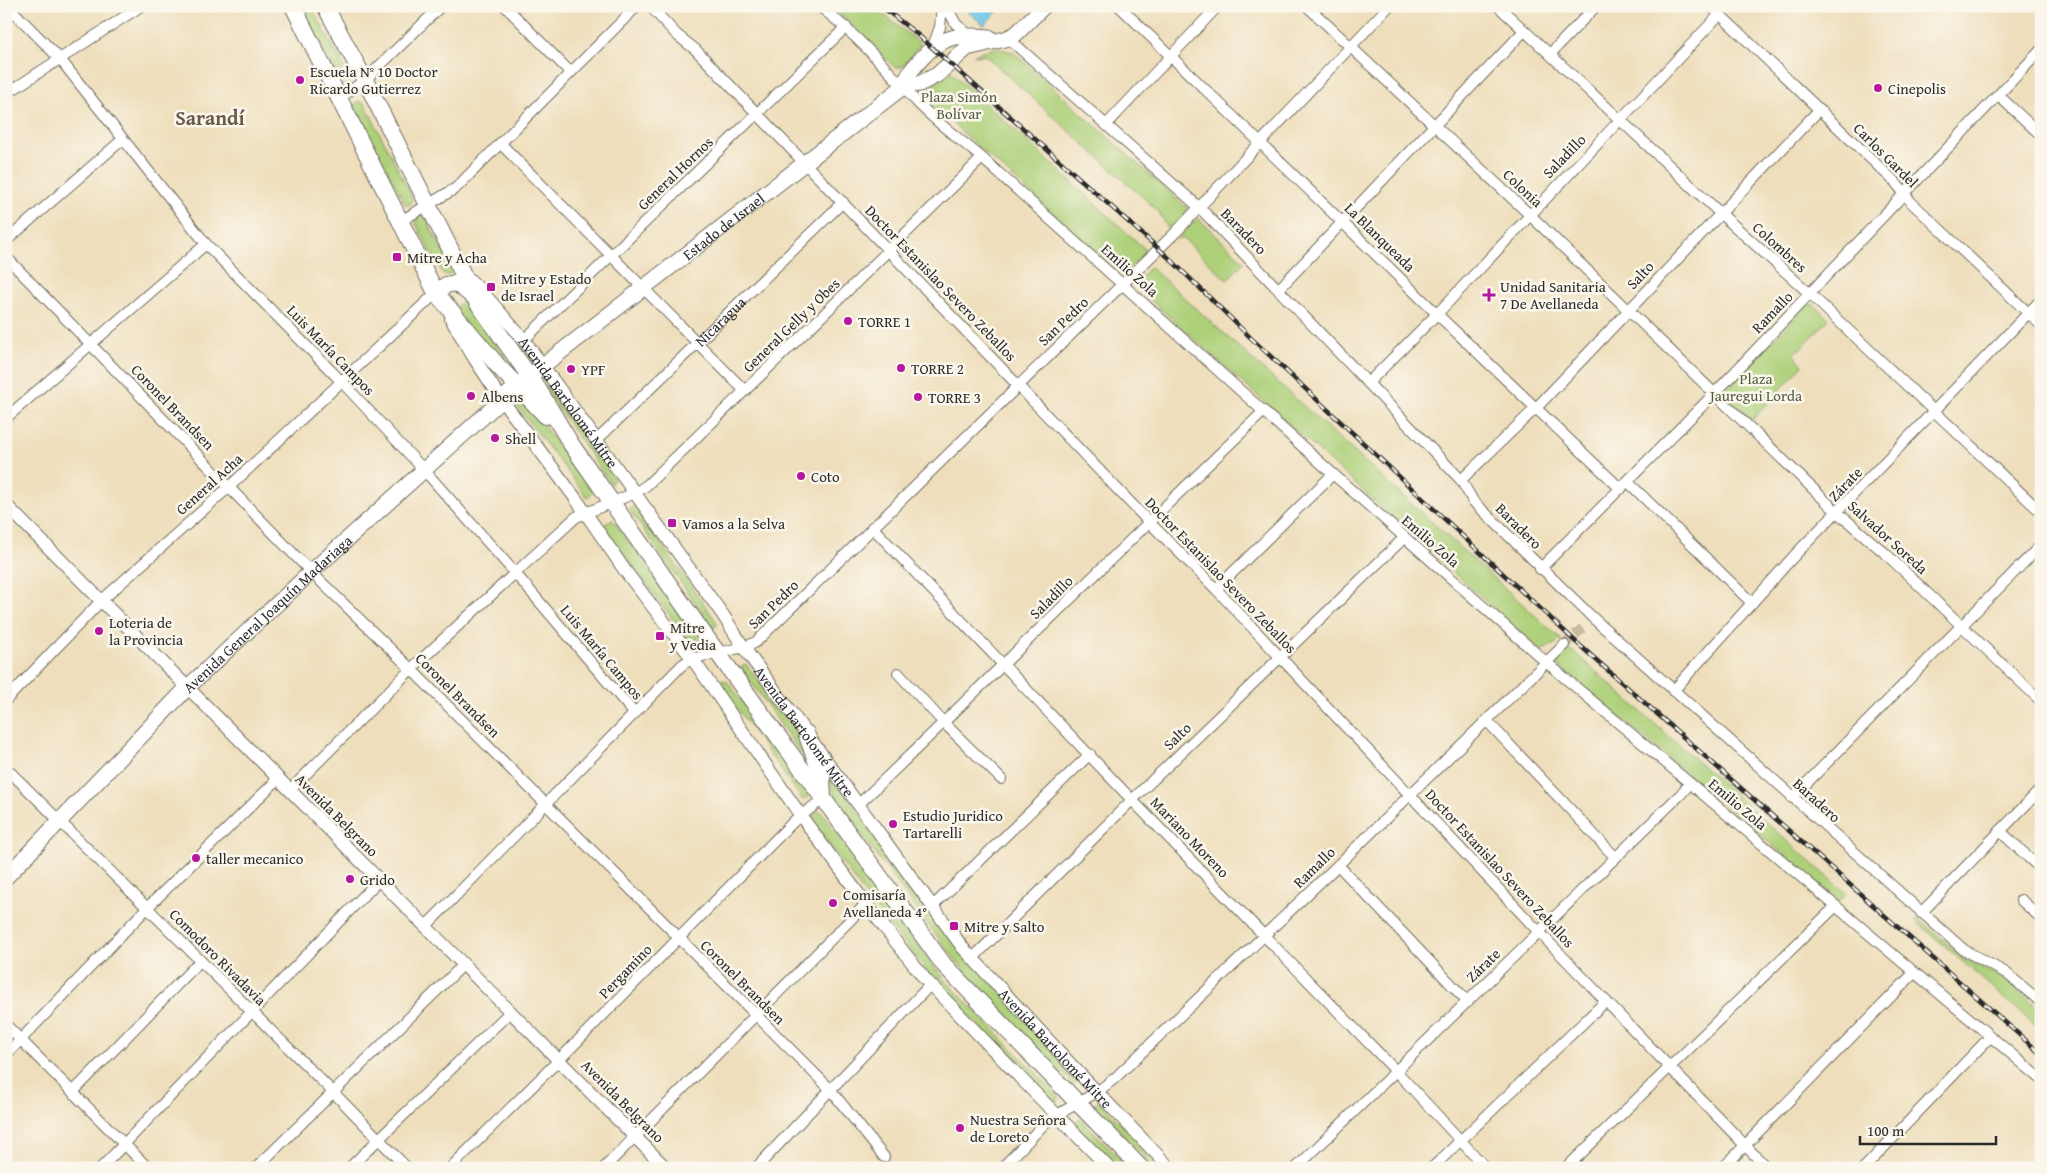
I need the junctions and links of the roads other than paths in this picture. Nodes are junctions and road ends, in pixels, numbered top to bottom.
1 (8, 6) edge
2 (293, 6) edge
3 (325, 6) edge
4 (441, 6) edge
5 (505, 6) edge
6 (637, 6) edge
7 (650, 6) edge
8 (819, 6) edge
9 (944, 6) edge
10 (1044, 6) edge
11 (1119, 6) edge
12 (1218, 6) edge
13 (1307, 6) edge
14 (1389, 6) edge
15 (1498, 6) edge
16 (1596, 6) edge
17 (1711, 6) edge
18 (135, 8) edge
19 (1720, 14) junction
20 (846, 27) junction
21 (1524, 31) junction
22 (969, 35) junction
23 (1007, 39) junction
24 (932, 47) junction
25 (1350, 47) junction
26 (2041, 50) edge
27 (1550, 54) junction
28 (1170, 56) junction
29 (60, 59) junction
30 (570, 72) junction
31 (365, 80) junction
32 (904, 86) junction
33 (6, 94) edge
34 (1998, 95) junction
35 (340, 98) junction
36 (1819, 110) junction
37 (757, 113) junction
38 (1620, 120) junction
39 (1107, 124) junction
40 (1435, 126) junction
41 (2041, 135) edge
42 (122, 140) junction
43 (500, 143) junction
44 (1261, 144) junction
45 (982, 158) junction
46 (806, 164) junction
47 (1904, 195) junction
48 (843, 202) junction
49 (428, 206) junction
50 (1200, 208) junction
51 (1720, 213) junction
52 (1530, 214) junction
53 (401, 221) junction
54 (1343, 222) junction
55 (6, 242) edge
56 (206, 244) junction
57 (890, 250) junction
58 (612, 255) junction
59 (6, 257) edge
60 (463, 274) junction
61 (1122, 284) junction
62 (644, 289) junction
63 (1279, 289) junction
64 (436, 292) junction
65 (1810, 294) junction
66 (2041, 300) edge
67 (477, 302) junction
68 (1628, 309) junction
69 (2028, 313) junction
70 (1437, 314) junction
71 (2041, 325) edge
72 (524, 340) junction
73 (698, 344) junction
74 (91, 345) junction
75 (544, 366) junction
76 (341, 381) junction
77 (524, 381) junction
78 (1368, 383) junction
79 (1018, 386) junction
80 (745, 391) junction
81 (1715, 394) junction
82 (502, 400) junction
83 (1536, 407) junction
84 (1264, 410) junction
85 (1934, 412) junction
86 (6, 418) edge
87 (597, 440) junction
88 (424, 470) junction
89 (1332, 474) junction
90 (1461, 480) junction
91 (1625, 485) junction
92 (229, 487) junction
93 (635, 493) junction
94 (613, 502) junction
95 (585, 512) junction
96 (1838, 512) junction
97 (2041, 512) edge
98 (9, 513) edge
99 (1148, 521) junction
100 (872, 527) junction
101 (1404, 538) junction
102 (2041, 545) edge
103 (1540, 569) junction
104 (311, 572) junction
105 (515, 573) junction
106 (1216, 589) junction
107 (102, 600) junction
108 (1752, 603) junction
109 (1962, 626) junction
110 (1564, 645) tunnel mouth
111 (744, 648) junction
112 (719, 654) junction
113 (1280, 657) junction
114 (692, 658) junction
115 (1546, 662) junction
116 (1004, 666) junction
117 (411, 669) junction
118 (898, 673) dead end
119 (188, 687) junction
120 (1673, 691) junction
121 (6, 700) edge
122 (2041, 701) edge
123 (634, 714) junction
124 (1488, 721) junction
125 (944, 723) junction
126 (806, 733) junction
127 (1090, 754) junction
128 (6, 768) edge
129 (278, 779) junction
130 (1001, 779) dead end
131 (1690, 783) junction
132 (2041, 789) edge
133 (290, 790) junction
134 (1410, 794) junction
135 (1792, 798) junction
136 (823, 799) junction
137 (1132, 800) junction
138 (546, 804) junction
139 (859, 804) junction
140 (802, 816) junction
141 (59, 821) junction
142 (2000, 831) junction
143 (1615, 857) junction
144 (1338, 865) junction
145 (2041, 869) edge
146 (6, 877) edge
147 (379, 880) junction
148 (2021, 900) dead end
149 (866, 904) junction
150 (933, 906) junction
151 (1836, 906) junction
152 (147, 908) junction
153 (1921, 913) junction
154 (2041, 918) edge
155 (426, 926) junction
156 (1539, 932) junction
157 (1264, 936) junction
158 (679, 938) junction
159 (973, 958) junction
160 (200, 961) junction
161 (463, 965) junction
162 (1914, 973) junction
163 (930, 985) junction
164 (1606, 1001) junction
165 (1468, 1002) junction
166 (2041, 1002) edge
167 (253, 1012) junction
168 (510, 1012) junction
169 (754, 1015) junction
170 (6, 1025) edge
171 (1990, 1038) junction
172 (21, 1040) junction
173 (6, 1055) edge
174 (559, 1060) junction
175 (1670, 1066) junction
176 (1396, 1071) junction
177 (2041, 1079) edge
178 (830, 1090) junction
179 (73, 1092) junction
180 (1097, 1092) junction
181 (334, 1093) junction
182 (1078, 1103) junction
183 (1057, 1114) junction
184 (635, 1136) junction
185 (379, 1139) junction
186 (1460, 1140) junction
187 (124, 1144) junction
188 (1745, 1145) junction
189 (884, 1157) dead end
190 (101, 1168) edge
191 (148, 1168) edge
192 (256, 1168) edge
193 (349, 1168) edge
194 (407, 1168) edge
195 (450, 1168) edge
196 (604, 1168) edge
197 (666, 1168) edge
198 (756, 1168) edge
199 (1002, 1168) edge
200 (1109, 1168) edge
201 (1141, 1168) edge
202 (1170, 1168) edge
203 (1296, 1168) edge
204 (1432, 1168) edge
205 (1486, 1168) edge
206 (1566, 1168) edge
207 (1722, 1168) edge
208 (1766, 1168) edge
209 (1864, 1168) edge

1 - 29 street, Luis María Campos
2 - 35 main road, Avenida Bartolomé Mitre
3 - 31 main road, Avenida Bartolomé Mitre
4 - 31 street
5 - 30 street
6 - 30 street
7 - 37 street, Doctor Estanislao Severo Zeballos
8 - 20 street, Emilio Zola
9 - 22 street
9 - 24 street
10 - 23 main road
11 - 28 street, La Blanqueada
12 - 28 street
13 - 25 street, Colonia
14 - 25 street, San Pedro
15 - 21 street, Colombres
16 - 27 street
17 - 19 street, Carlos Gardel
18 - 29 street
19 - 36 street, Carlos Gardel
19 - 38 street, Saladillo
20 - 32 street, Emilio Zola
20 - 37 street, General Hornos
21 - 27 street, Colombres
21 - 40 street
22 - 23 main road, Estado de Israel
22 - 24 main road, Estado de Israel
23 - 32 main road, Estado de Israel
23 - 39 street, Baradero
24 - 32 main road, Estado de Israel
25 - 40 street, Colonia
25 - 44 street, San Pedro
26 - 34 street, Ramallo
27 - 38 street, Colombres
28 - 39 street
28 - 44 street, La Blanqueada
29 - 33 street
29 - 42 street, Luis María Campos
30 - 43 street
31 - 35 street
31 - 49 main road, Avenida Bartolomé Mitre
32 - 45 street, Emilio Zola
32 - 46 main road, Estado de Israel
34 - 41 street
34 - 47 street, Ramallo
35 - 53 main road, Avenida Bartolomé Mitre
36 - 47 street, Carlos Gardel
36 - 51 street, Salto
37 - 46 street, Doctor Estanislao Severo Zeballos
37 - 58 street, General Hornos
38 - 51 street, Colombres
38 - 52 street, Saladillo
39 - 50 street, Baradero
40 - 52 street, Colonia
40 - 54 street
42 - 55 street
42 - 56 street, Luis María Campos
43 - 49 street
43 - 58 street
44 - 50 street, San Pedro
44 - 54 street, La Blanqueada
45 - 57 street, General Gelly y Obes
45 - 61 street, Emilio Zola
46 - 48 street, Doctor Estanislao Severo Zeballos
46 - 62 main road, Estado de Israel
47 - 65 street, Ramallo
47 - 69 street, Carlos Gardel
48 - 57 street, Doctor Estanislao Severo Zeballos
48 - 73 street, Nicaragua
49 - 53 street
49 - 60 main road, Avenida Bartolomé Mitre
50 - 61 street, San Pedro
50 - 63 street, Baradero
51 - 65 street, Colombres
51 - 68 street, Salto
52 - 68 street, Colonia
52 - 70 street, Saladillo
53 - 64 main road, Avenida Bartolomé Mitre
54 - 63 street
54 - 70 street, La Blanqueada
56 - 74 street
56 - 76 street, Luis María Campos
57 - 79 street, Doctor Estanislao Severo Zeballos
57 - 80 street, General Gelly y Obes
58 - 62 street
58 - 72 street, General Hornos
59 - 74 street, Coronel Brandsen
60 - 67 main road, Avenida Bartolomé Mitre
60 - 72 street, Avenida Bartolomé Mitre
61 - 79 street, San Pedro
61 - 84 street, Emilio Zola
62 - 73 street
62 - 75 main road, Estado de Israel
63 - 78 street, Baradero
64 - 67 main road
64 - 76 street, General Acha
64 - 77 main road, Avenida Bartolomé Mitre
64 - 82 street, Avenida Bartolomé Mitre
65 - 81 street, Ramallo
65 - 85 street, Colombres
66 - 69 street, Zárate
67 - 77 main road, Avenida Bartolomé Mitre
68 - 81 street, Colonia
68 - 83 street, Salto
69 - 71 street, Carlos Gardel
69 - 85 street, Zárate
70 - 78 street, Saladillo
70 - 83 street, La Blanqueada
72 - 75 street, Avenida Bartolomé Mitre
73 - 80 street
73 - 87 street, Nicaragua
74 - 86 street
74 - 92 street, Coronel Brandsen
75 - 77 main road, Avenida General Joaquín Madariaga
75 - 87 street, Avenida Bartolomé Mitre
76 - 88 street, Luis María Campos
76 - 92 street, General Acha
77 - 82 main road, Avenida General Joaquín Madariaga
77 - 94 main road, Avenida Bartolomé Mitre
78 - 90 street, Baradero
79 - 99 street, Doctor Estanislao Severo Zeballos
79 - 100 street, San Pedro
80 - 93 street, General Gelly y Obes
81 - 91 street, Ramallo
81 - 96 street, Salvador Soreda
82 - 88 main road, Avenida General Joaquín Madariaga
82 - 95 street, Avenida Bartolomé Mitre
83 - 90 street, Salto
83 - 91 street, La Blanqueada
84 - 89 street, Emilio Zola
84 - 99 street, Saladillo
85 - 96 street, Zárate
85 - 97 street, Colombres
87 - 93 street, Avenida Bartolomé Mitre
88 - 104 main road, Avenida General Joaquín Madariaga
88 - 105 street, Luis María Campos
89 - 101 street, Emilio Zola
89 - 106 street
90 - 103 street, Baradero
91 - 103 street, Ramallo
91 - 108 street, La Blanqueada
92 - 104 street, Coronel Brandsen
92 - 107 street, General Acha
93 - 94 street, General Gelly y Obes
93 - 111 street, Avenida Bartolomé Mitre
94 - 95 street, General Gelly y Obes
94 - 112 main road, Avenida Bartolomé Mitre
95 - 105 street, General Gelly y Obes
95 - 114 street, Avenida Bartolomé Mitre
96 - 108 street, Zárate
96 - 109 street, Salvador Soreda
98 - 107 street, Avenida Belgrano
99 - 106 street, Doctor Estanislao Severo Zeballos
99 - 116 street, Saladillo
100 - 111 street, San Pedro
100 - 116 street, Mariano Moreno
101 - 113 street, Salto
101 - 115 street, Emilio Zola
102 - 109 street
103 - 120 street, Baradero
104 - 117 street, Coronel Brandsen
104 - 119 main road, Avenida General Joaquín Madariaga
105 - 117 street, General Gelly y Obes
105 - 123 street, Luis María Campos
106 - 113 street, Doctor Estanislao Severo Zeballos
107 - 119 street, Avenida Belgrano
107 - 121 street, General Acha
108 - 120 street, Zárate
109 - 122 street, Salvador Soreda
109 - 135 street
110 - 115 street, Ramallo
111 - 112 street, San Pedro
111 - 126 street, Avenida Bartolomé Mitre
112 - 114 street, San Pedro
112 - 136 main road, Avenida Bartolomé Mitre
113 - 134 street, Doctor Estanislao Severo Zeballos
113 - 137 street, Salto
114 - 123 street
114 - 140 street, Avenida Bartolomé Mitre
115 - 124 street, Ramallo
115 - 131 street, Emilio Zola
116 - 125 street, Saladillo
116 - 127 street, Mariano Moreno
117 - 133 street, General Gelly y Obes
117 - 138 street, Coronel Brandsen
118 - 125 street
119 - 129 street, Avenida Belgrano
119 - 141 main road, Avenida General Joaquín Madariaga
120 - 135 street, Baradero
123 - 138 street
124 - 134 street, Ramallo
124 - 143 street
125 - 130 street
125 - 139 street, Saladillo
126 - 136 main road
126 - 139 street, Avenida Bartolomé Mitre
127 - 137 street, Mariano Moreno
127 - 150 street
128 - 141 street, Comodoro Rivadavia
129 - 133 street, Avenida Belgrano
129 - 152 street
131 - 143 street, Zárate
131 - 151 street, Emilio Zola
132 - 142 street
133 - 147 street, Avenida Belgrano
134 - 144 street, Ramallo
134 - 156 street, Doctor Estanislao Severo Zeballos
135 - 153 street, Baradero
136 - 140 street, Pergamino
136 - 182 main road, Avenida Bartolomé Mitre
137 - 157 street, Mariano Moreno
137 - 159 street, Salto
138 - 155 street
138 - 158 street, Coronel Brandsen
139 - 150 street, Avenida Bartolomé Mitre
140 - 149 street, Avenida Bartolomé Mitre
140 - 158 street, Pergamino
141 - 146 main road, Avenida General Joaquín Madariaga
141 - 152 street, Comodoro Rivadavia
142 - 145 street
142 - 153 street
143 - 156 street, Zárate
144 - 157 street, Ramallo
144 - 165 street
147 - 155 street, Avenida Belgrano
147 - 167 street
148 - 154 street
149 - 163 street, Avenida Bartolomé Mitre
149 - 169 street
150 - 159 street, Avenida Bartolomé Mitre
151 - 162 street, Emilio Zola
151 - 175 street
152 - 160 street, Comodoro Rivadavia
152 - 172 street
153 - 166 street, Baradero
155 - 161 street, Avenida Belgrano
156 - 164 street, Doctor Estanislao Severo Zeballos
156 - 165 street, Zárate
157 - 176 street, Mariano Moreno
157 - 180 street, Ramallo
158 - 169 street, Coronel Brandsen
158 - 174 street, Pergamino
159 - 180 street, Avenida Bartolomé Mitre
160 - 167 street, Comodoro Rivadavia
160 - 179 street
161 - 168 street, Avenida Belgrano
161 - 181 street
162 - 171 street, Emilio Zola
162 - 188 street
163 - 178 street
163 - 183 street, Avenida Bartolomé Mitre
164 - 175 street, Doctor Estanislao Severo Zeballos
164 - 186 street
165 - 176 street, Zárate
167 - 181 street, Comodoro Rivadavia
167 - 187 street
168 - 174 street, Avenida Belgrano
168 - 185 street
169 - 178 street, Coronel Brandsen
169 - 184 street
170 - 172 street
171 - 177 street, Emilio Zola
171 - 209 street
172 - 173 street
172 - 179 street
174 - 184 street, Avenida Belgrano
174 - 195 street, Pergamino
175 - 188 street, Doctor Estanislao Severo Zeballos
175 - 206 street
176 - 186 street, Mariano Moreno
176 - 203 street, Zárate
178 - 189 street, Coronel Brandsen
178 - 198 street
179 - 187 street
180 - 182 street, Ramallo
180 - 202 street, Avenida Bartolomé Mitre
181 - 185 street, Comodoro Rivadavia
181 - 192 street
182 - 183 street, Ramallo
182 - 201 main road, Avenida Bartolomé Mitre
183 - 199 street, Ramallo
183 - 200 street, Avenida Bartolomé Mitre
184 - 196 street
184 - 197 street, Avenida Belgrano
185 - 193 street
185 - 194 street, Comodoro Rivadavia
186 - 204 street
186 - 205 street, Mariano Moreno
187 - 190 street
187 - 191 street
188 - 207 street
188 - 208 street, Doctor Estanislao Severo Zeballos

